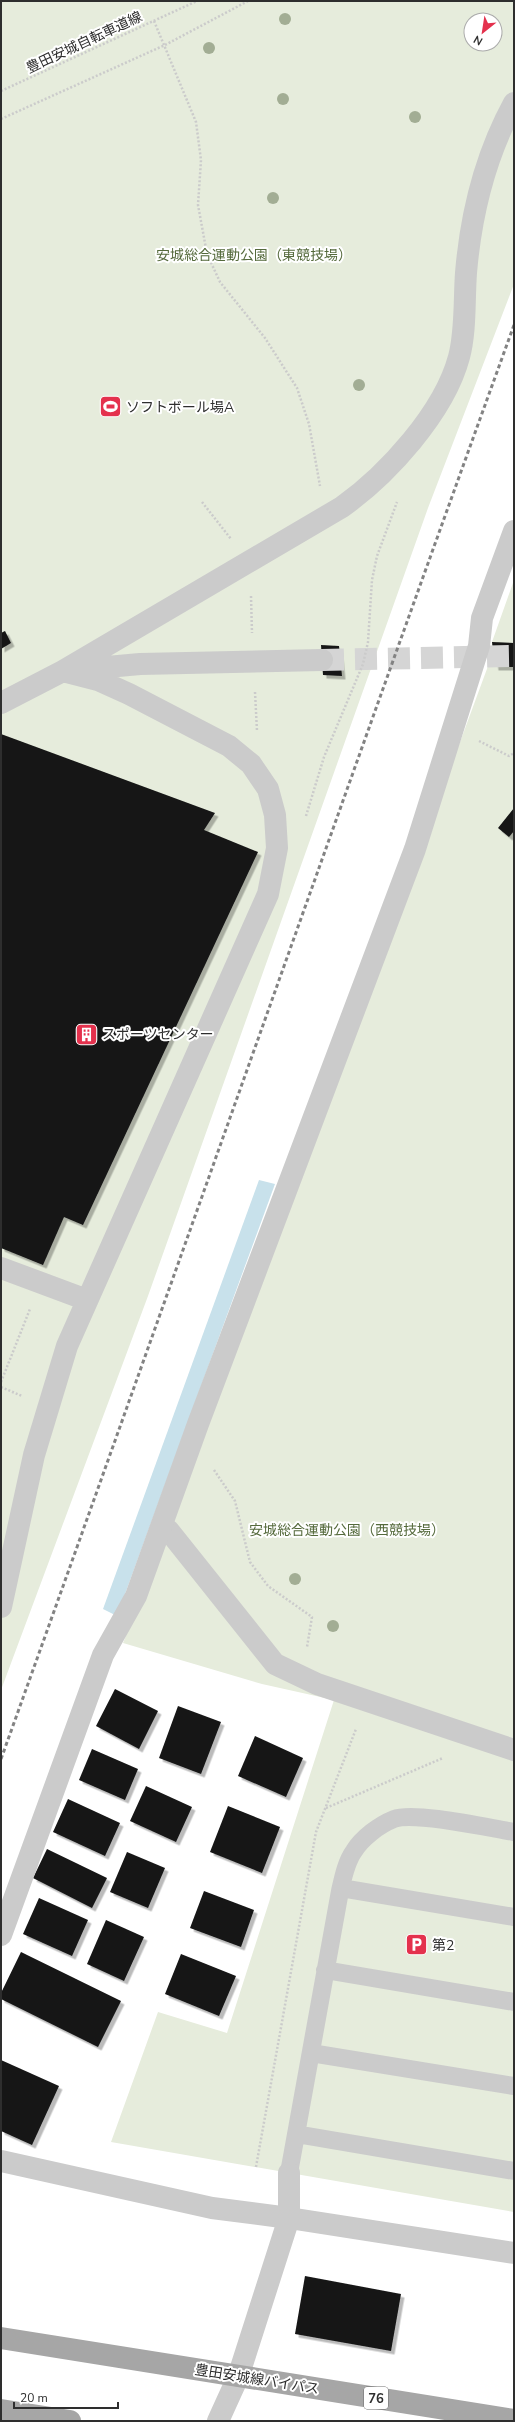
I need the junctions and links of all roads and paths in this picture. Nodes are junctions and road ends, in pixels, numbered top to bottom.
1 (197, 1) edge
2 (248, 1) edge
3 (154, 21) junction
4 (165, 45) junction
5 (1, 91) edge
6 (514, 103) edge
7 (1, 119) edge
8 (399, 498) dead end
9 (202, 502) dead end
10 (325, 518) junction
11 (514, 531) edge
12 (249, 562) junction
13 (253, 637) dead end
14 (322, 660) tunnel mouth
15 (62, 671) junction
16 (255, 685) dead end
17 (1, 703) edge
18 (476, 740) dead end
19 (514, 753) edge
20 (259, 775) junction
21 (304, 823) dead end
22 (1, 1268) edge
23 (41, 1283) junction
24 (87, 1300) junction
25 (1, 1382) edge
26 (213, 1469) dead end
27 (169, 1532) dead end
28 (1, 1607) edge
29 (306, 1652) dead end
30 (367, 1700) junction
31 (484, 1740) junction
32 (514, 1750) edge
33 (326, 1808) junction
34 (514, 1832) edge
35 (341, 1888) junction
36 (514, 1917) edge
37 (1, 1935) edge
38 (325, 1970) junction
39 (514, 2002) edge
40 (311, 2053) junction
41 (514, 2086) edge
42 (296, 2134) junction
43 (1, 2161) edge
44 (256, 2167) dead end
45 (514, 2171) edge
46 (289, 2172) joint
47 (289, 2218) junction
48 (514, 2253) edge
49 (1, 2338) edge
50 (238, 2377) junction
51 (1, 2410) edge
52 (514, 2420) edge
53 (70, 2421) edge
54 (218, 2421) edge

1 - 3 path, 豊田安城自転車道線
2 - 4 path
3 - 4 path
3 - 5 path, 豊田安城自転車道線
4 - 7 path
4 - 10 path
6 - 10 street
8 - 21 path
9 - 12 path
10 - 12 street
11 - 37 street
12 - 13 path
12 - 15 street
14 - 15 street
15 - 17 street
15 - 20 street
16 - 20 path
18 - 19 path
20 - 24 street
22 - 23 street
23 - 24 street
23 - 25 path
24 - 28 street
26 - 29 path
27 - 30 street
30 - 31 street
30 - 33 path
31 - 32 street
31 - 33 path
33 - 44 path
34 - 35 lane
35 - 36 lane
35 - 38 lane
38 - 39 lane
38 - 40 lane
40 - 41 lane
40 - 42 lane
42 - 45 lane
42 - 46 lane
43 - 47 street
46 - 47 street
47 - 48 street
47 - 50 street
49 - 50 main road, 豊田安城線バイパス / 76
50 - 52 main road, 豊田安城線バイパス / 76
50 - 54 street
51 - 53 main road

